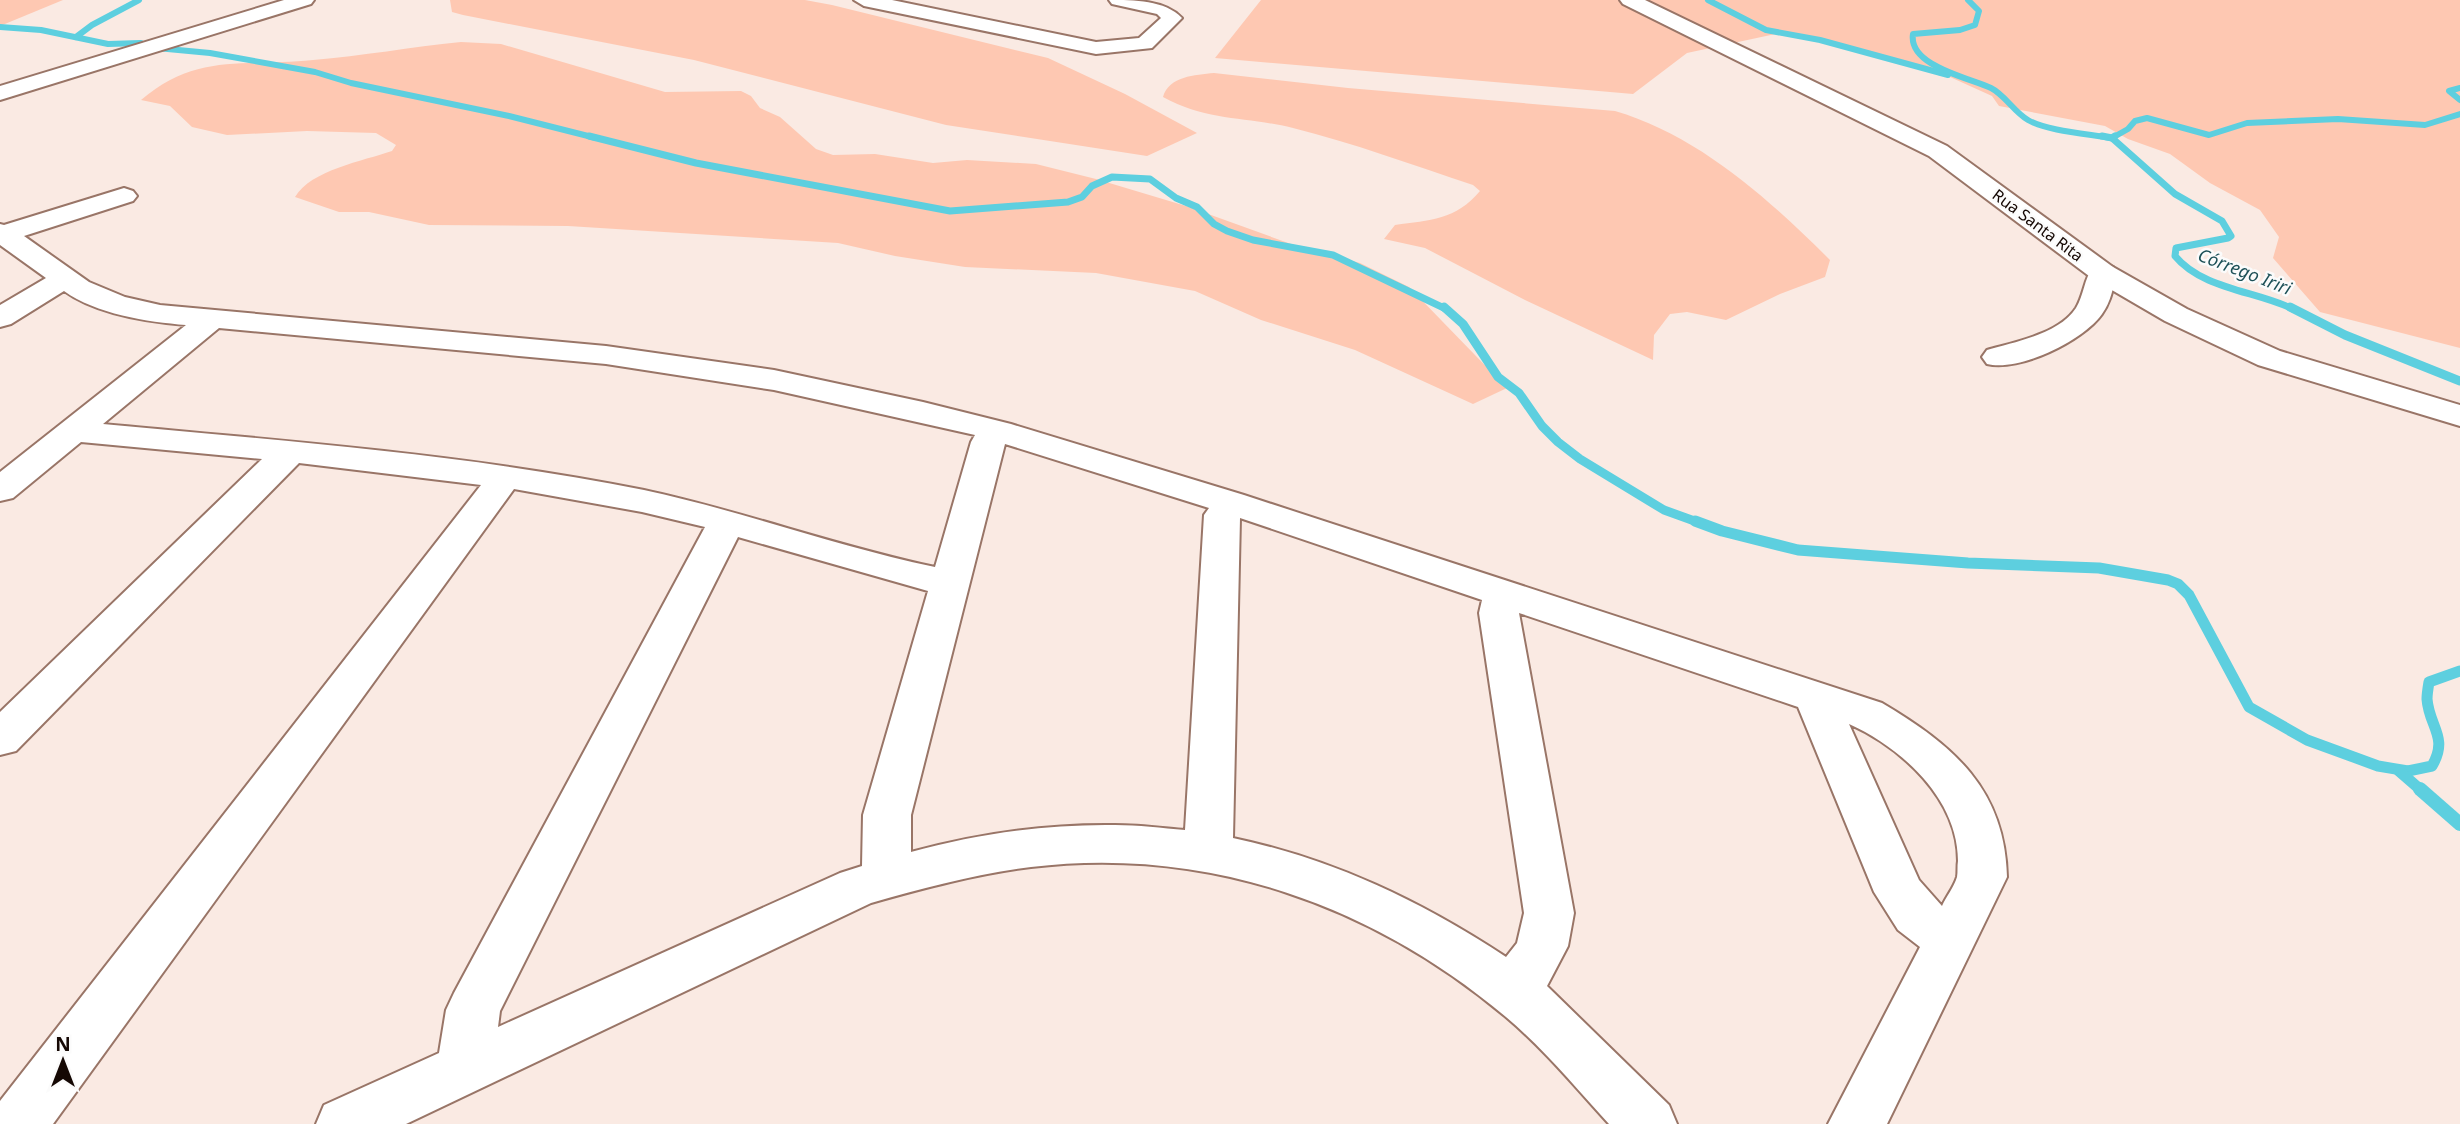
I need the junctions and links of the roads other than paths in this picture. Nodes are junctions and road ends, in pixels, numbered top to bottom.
1 (304, 0) edge
2 (864, 0) edge
3 (1119, 0) edge
4 (1630, 0) edge
5 (0, 93) edge
6 (124, 196) dead end
7 (1, 234) edge
8 (2103, 273) junction
9 (66, 279) junction
10 (0, 317) edge
11 (211, 320) junction
12 (1998, 357) dead end
13 (2460, 416) edge
14 (74, 431) junction
15 (999, 431) junction
16 (289, 453) junction
17 (505, 477) junction
18 (0, 490) edge
19 (1231, 503) junction
20 (727, 521) junction
21 (950, 583) junction
22 (1504, 593) junction
23 (1820, 698) junction
24 (0, 739) edge
25 (1208, 851) junction
26 (887, 877) junction
27 (1950, 941) junction
28 (1510, 988) junction
29 (464, 1069) junction
30 (18, 1124) edge
31 (345, 1124) edge
32 (1648, 1124) edge
33 (1857, 1124) edge

1 - 5 street
2 - 3 street
4 - 8 street, Rua Santa Rita
6 - 7 street
7 - 9 street
8 - 12 street
8 - 13 street, Rua Santa Rita
9 - 10 street
9 - 11 street
11 - 14 street
11 - 15 street
14 - 16 street
14 - 18 street
15 - 19 street
15 - 21 street
16 - 17 street
16 - 24 street
17 - 20 street
17 - 30 street
19 - 22 street
19 - 25 street
20 - 21 street
20 - 29 street
21 - 26 street
22 - 23 street
22 - 28 street
23 - 27 street
23 - 27 street
25 - 26 street
25 - 28 street
26 - 29 street
27 - 33 street
28 - 32 street
29 - 31 street

